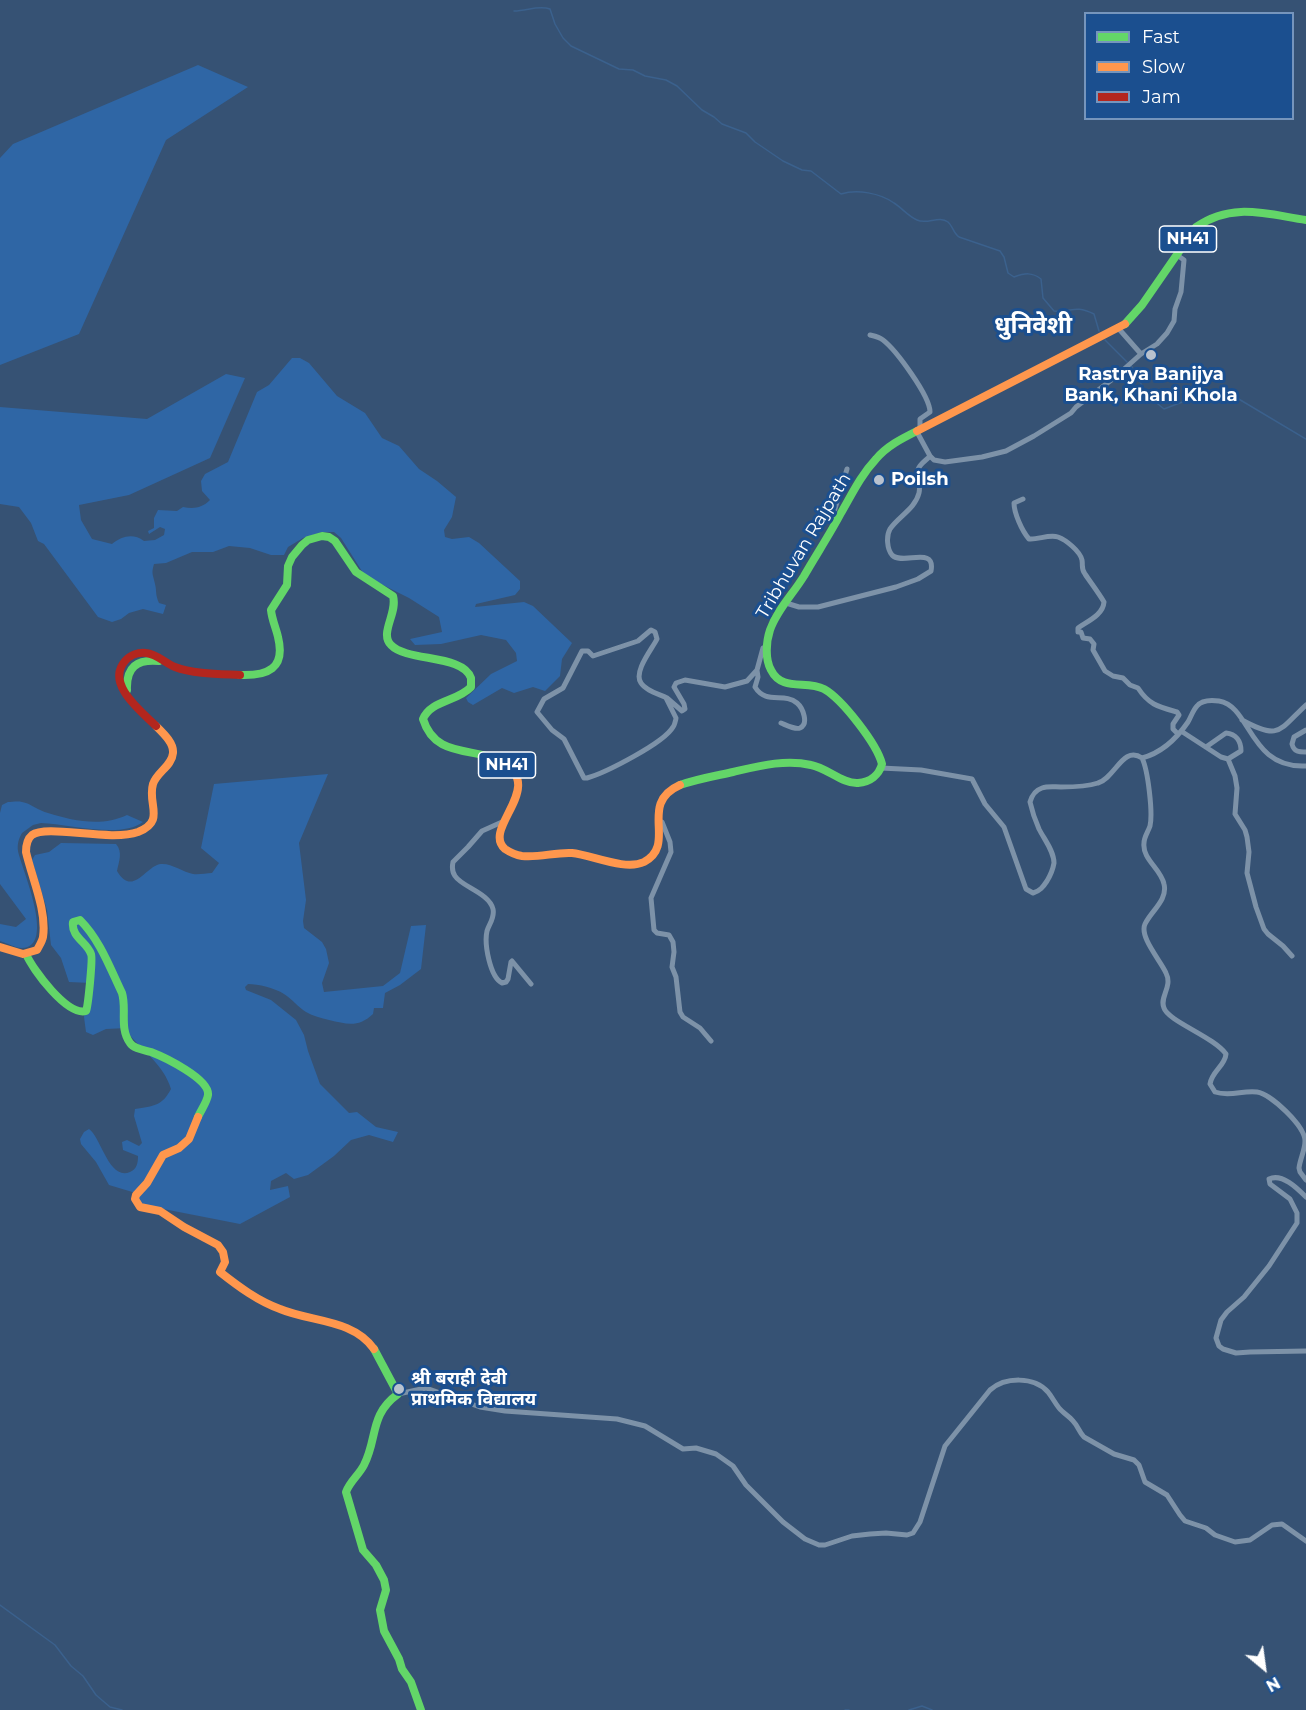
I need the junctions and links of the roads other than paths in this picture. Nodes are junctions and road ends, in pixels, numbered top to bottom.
1 (1306, 220) edge
2 (1177, 255) junction
3 (1119, 329) junction
4 (870, 335) dead end
5 (1142, 354) junction
6 (919, 431) junction
7 (930, 456) junction
8 (847, 469) dead end
9 (1023, 499) dead end
10 (837, 520) junction
11 (786, 603) junction
12 (774, 620) junction
13 (757, 670) junction
14 (667, 698) junction
15 (1306, 705) edge
16 (1241, 719) junction
17 (781, 723) dead end
18 (1306, 730) edge
19 (1180, 733) junction
20 (1206, 747) junction
21 (1306, 752) edge
22 (1142, 758) junction
23 (1228, 759) junction
24 (1306, 766) edge
25 (881, 768) junction
26 (658, 814) junction
27 (503, 822) junction
28 (0, 947) edge
29 (26, 954) junction
30 (1292, 956) dead end
31 (531, 984) dead end
32 (711, 1041) dead end
33 (1306, 1180) edge
34 (1306, 1197) edge
35 (1306, 1351) edge
36 (398, 1394) junction
37 (1306, 1541) edge
38 (422, 1710) edge

1 - 2 main road, Tribhuvan Rajpath / NH41
2 - 3 main road, Tribhuvan Rajpath / NH41
2 - 5 street
3 - 5 street
3 - 6 main road, Tribhuvan Rajpath / NH41
4 - 6 street
5 - 7 street
6 - 7 street
6 - 10 main road, Tribhuvan Rajpath / NH41
7 - 11 street
8 - 10 street
9 - 19 street
10 - 11 main road, Tribhuvan Rajpath / NH41
11 - 12 main road, Tribhuvan Rajpath / NH41
12 - 13 street
12 - 25 main road, Tribhuvan Rajpath / NH41
13 - 14 street
13 - 17 street
14 - 14 street
15 - 16 street
16 - 19 street
16 - 24 street
18 - 21 street
19 - 20 street
19 - 22 street
20 - 23 street
20 - 23 street
22 - 25 street
22 - 33 street
23 - 30 street
25 - 26 main road
26 - 27 main road
26 - 32 street
27 - 29 main road, NH41
27 - 31 street
28 - 29 main road
29 - 36 main road
34 - 35 street
36 - 37 street
36 - 38 main road

